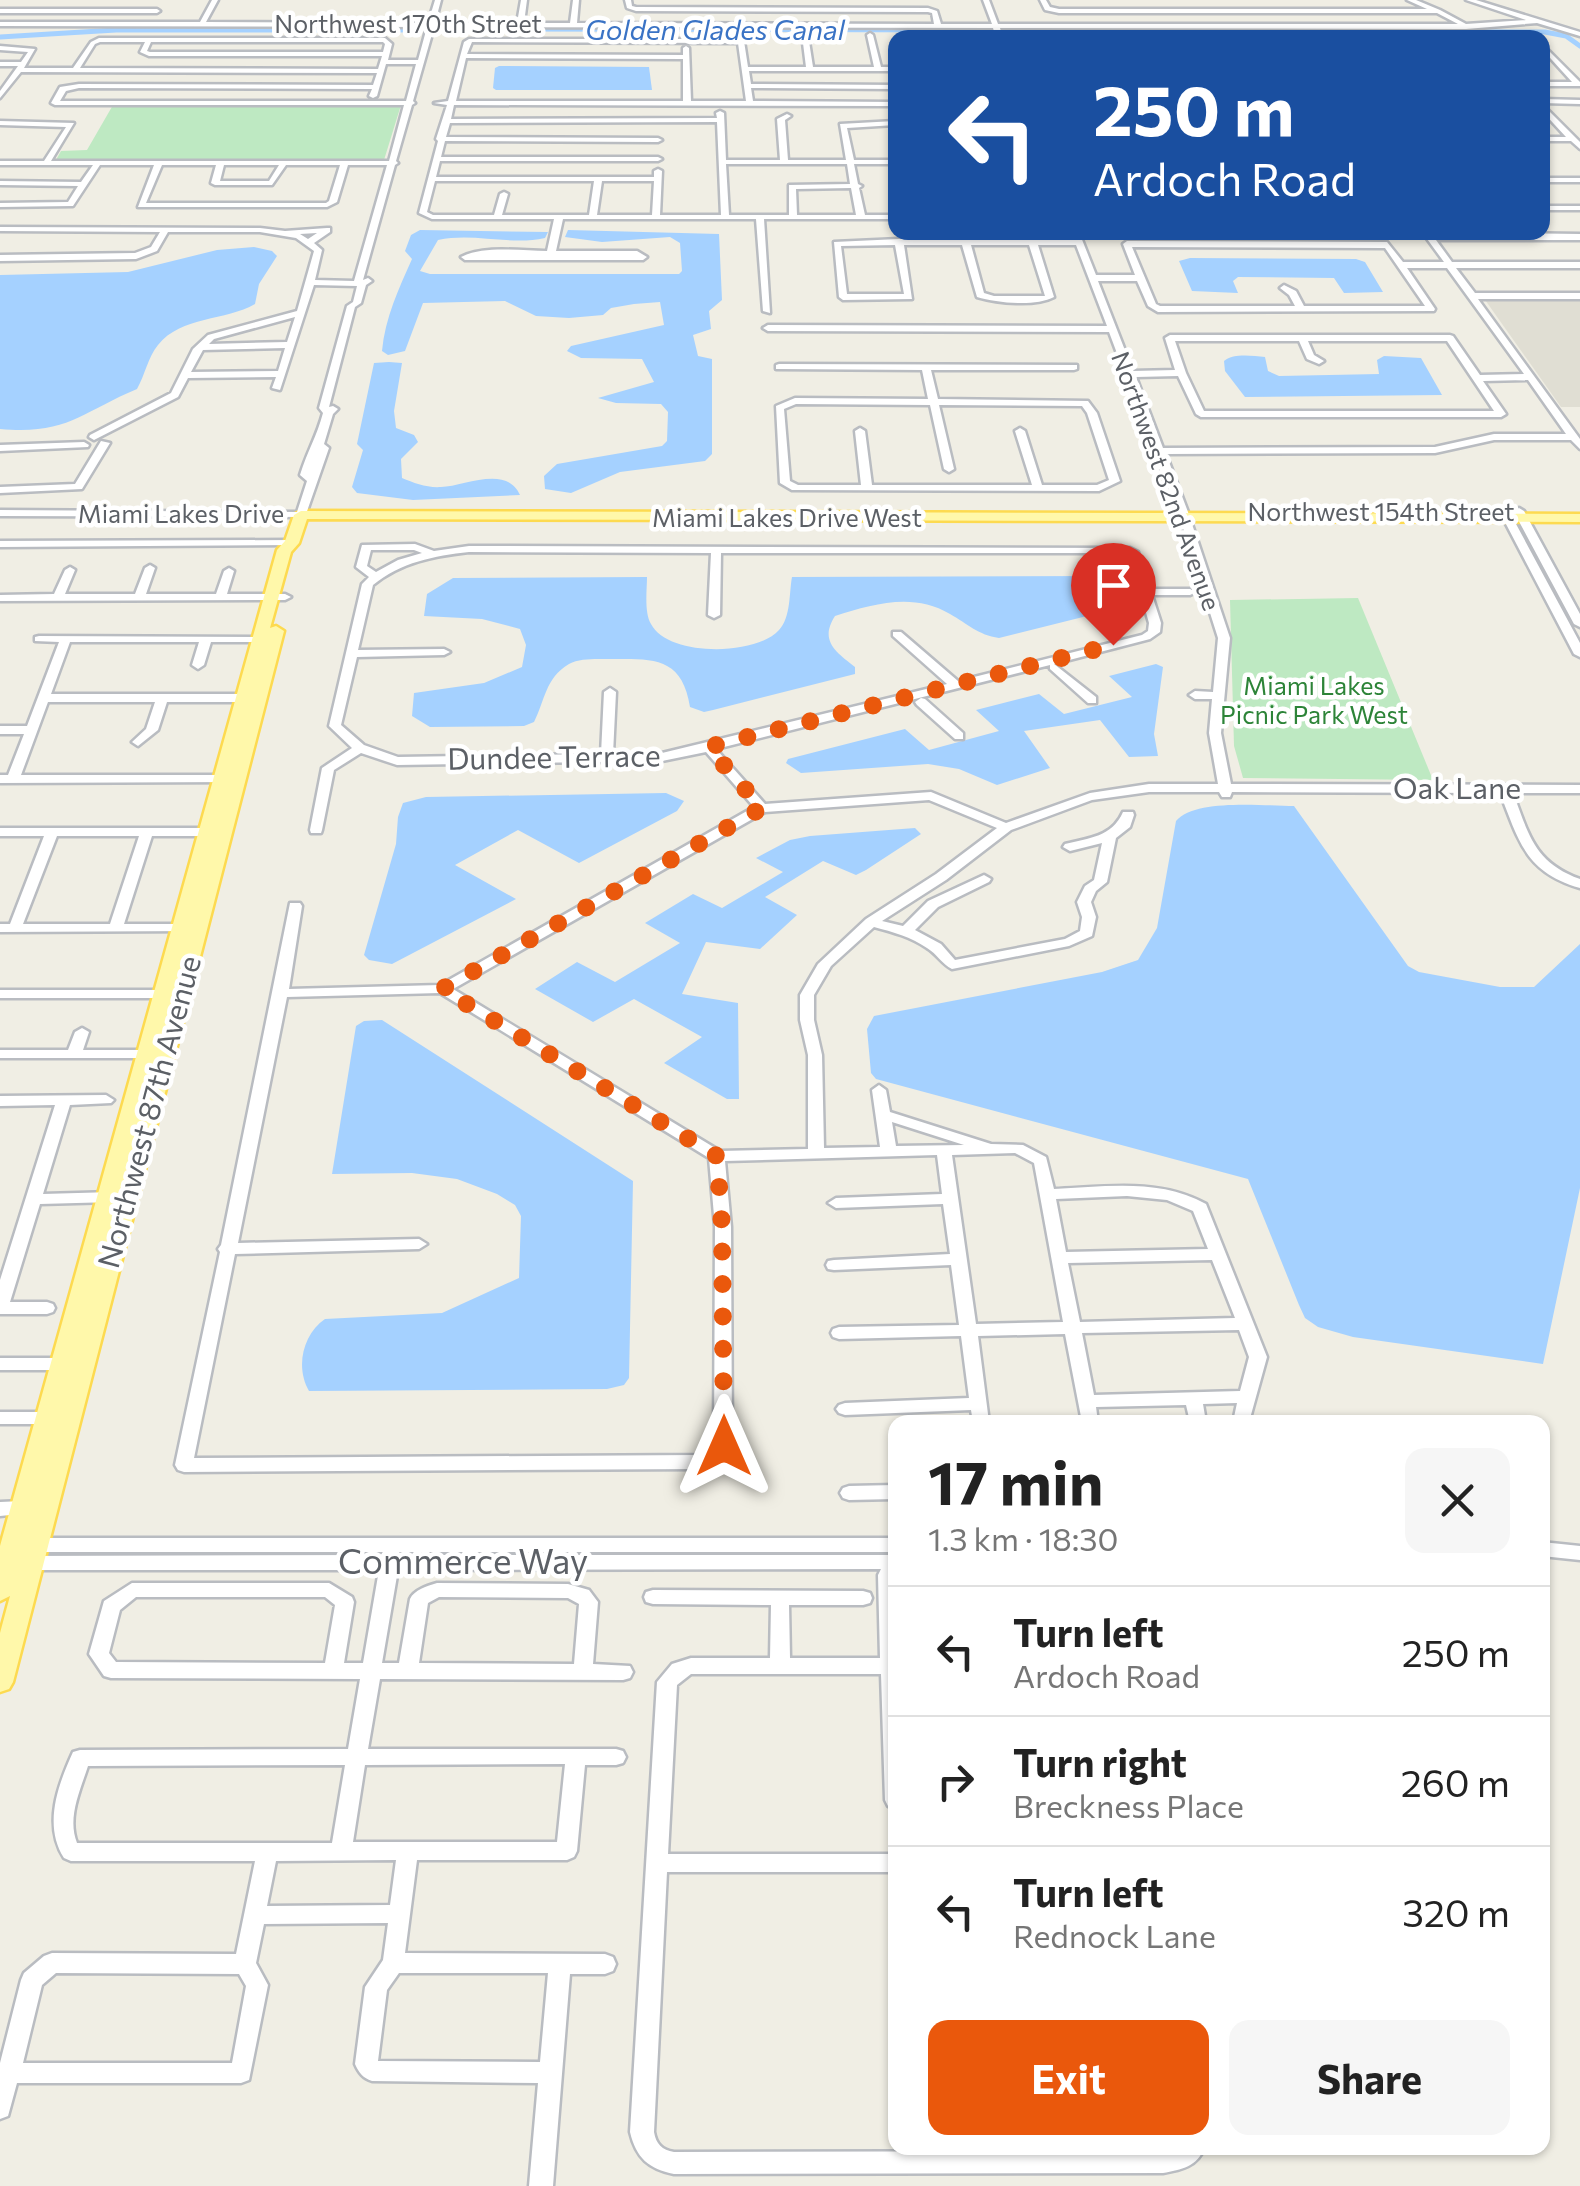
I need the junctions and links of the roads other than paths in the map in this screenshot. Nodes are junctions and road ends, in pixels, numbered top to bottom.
1 (164, 0) edge
2 (216, 0) edge
3 (438, 0) edge
4 (524, 0) edge
5 (576, 0) edge
6 (816, 0) edge
7 (986, 0) edge
8 (1043, 0) edge
9 (1212, 0) edge
10 (1410, 0) edge
11 (1469, 0) edge
12 (630, 4) edge
13 (681, 4) edge
14 (818, 10) junction
15 (157, 11) junction
16 (1218, 11) junction
17 (0, 12) edge
18 (1438, 12) junction
19 (295, 14) dead end
20 (334, 14) junction
21 (410, 14) dead end
22 (1536, 21) junction
23 (0, 24) edge
24 (149, 24) junction
25 (202, 24) junction
26 (330, 24) junction
27 (432, 24) junction
28 (520, 24) junction
29 (573, 24) junction
30 (821, 25) junction
31 (938, 26) junction
32 (996, 26) junction
33 (1229, 26) junction
34 (1466, 27) junction
35 (997, 30) edge
36 (1575, 33) edge
37 (805, 35) dead end
38 (870, 35) dead end
39 (149, 40) junction
40 (686, 40) junction
41 (0, 48) edge
42 (464, 56) junction
43 (685, 57) junction
44 (1550, 59) edge
45 (382, 62) junction
46 (422, 62) junction
47 (0, 64) edge
48 (21, 67) junction
49 (746, 68) junction
50 (810, 68) junction
51 (878, 69) junction
52 (888, 69) edge
53 (76, 70) junction
54 (1550, 84) edge
55 (1579, 84) edge
56 (3, 86) edge
57 (374, 86) junction
58 (747, 86) junction
59 (888, 86) edge
60 (0, 96) edge
61 (1580, 102) edge
62 (371, 103) junction
63 (410, 103) junction
64 (438, 103) dead end
65 (451, 103) junction
66 (686, 104) junction
67 (719, 104) junction
68 (750, 104) junction
69 (888, 104) edge
70 (1550, 104) edge
71 (1550, 113) edge
72 (787, 116) dead end
73 (445, 120) junction
74 (720, 120) junction
75 (1550, 120) edge
76 (1556, 120) junction
77 (0, 122) edge
78 (658, 122) junction
79 (888, 123) edge
80 (440, 139) junction
81 (1550, 139) edge
82 (1572, 139) junction
83 (658, 140) junction
84 (0, 142) edge
85 (17, 142) dead end
86 (1580, 148) edge
87 (1550, 158) edge
88 (1555, 158) dead end
89 (436, 159) junction
90 (658, 159) junction
91 (722, 162) junction
92 (784, 162) junction
93 (850, 162) junction
94 (888, 162) edge
95 (0, 163) edge
96 (46, 163) junction
97 (159, 163) junction
98 (222, 163) junction
99 (284, 163) junction
100 (344, 163) junction
101 (394, 163) junction
102 (98, 164) junction
103 (1550, 178) edge
104 (432, 179) junction
105 (598, 179) junction
106 (658, 179) junction
107 (1580, 180) edge
108 (0, 183) edge
109 (85, 184) junction
110 (858, 186) junction
111 (504, 194) dead end
112 (0, 205) edge
113 (1550, 208) edge
114 (1580, 208) edge
115 (496, 217) junction
116 (559, 217) junction
117 (593, 217) junction
118 (656, 217) junction
119 (760, 217) junction
120 (861, 217) junction
121 (725, 218) junction
122 (793, 218) junction
123 (888, 218) edge
124 (1554, 223) dead end
125 (0, 229) edge
126 (164, 230) junction
127 (285, 233) junction
128 (1550, 237) edge
129 (1564, 237) junction
130 (1580, 237) edge
131 (1054, 240) edge
132 (1077, 240) edge
133 (1431, 240) edge
134 (310, 242) junction
135 (899, 242) junction
136 (966, 242) junction
137 (1033, 243) junction
138 (550, 256) junction
139 (0, 258) edge
140 (1404, 264) junction
141 (1450, 264) junction
142 (1580, 265) edge
143 (1091, 278) junction
144 (1140, 278) junction
145 (309, 284) junction
146 (357, 284) junction
147 (1284, 288) dead end
148 (1472, 296) junction
149 (1580, 296) edge
150 (1301, 310) junction
151 (300, 313) junction
152 (768, 318) junction
153 (853, 328) junction
154 (939, 328) junction
155 (1024, 328) junction
156 (1110, 329) junction
157 (1302, 338) junction
158 (202, 344) junction
159 (771, 344) dead end
160 (854, 344) dead end
161 (943, 344) dead end
162 (1030, 345) dead end
163 (290, 346) junction
164 (1320, 361) dead end
165 (778, 366) dead end
166 (926, 367) junction
167 (1074, 367) dead end
168 (1180, 372) junction
169 (281, 374) junction
170 (1127, 374) junction
171 (187, 375) junction
172 (1530, 377) junction
173 (1480, 378) junction
174 (276, 388) dead end
175 (933, 401) junction
176 (1020, 430) dead end
177 (860, 432) dead end
178 (96, 442) junction
179 (1576, 442) edge
180 (0, 448) edge
181 (1157, 450) junction
182 (949, 469) dead end
183 (868, 488) junction
184 (947, 488) junction
185 (961, 488) junction
186 (1038, 488) junction
187 (0, 490) edge
188 (301, 515) junction
189 (957, 515) junction
190 (1184, 515) junction
191 (1515, 515) junction
192 (1580, 515) edge
193 (0, 516) edge
194 (292, 543) junction
195 (0, 544) edge
196 (716, 550) junction
197 (431, 553) junction
198 (150, 568) dead end
199 (70, 570) dead end
200 (230, 571) dead end
201 (375, 576) junction
202 (1143, 592) junction
203 (1190, 592) dead end
204 (139, 597) junction
205 (220, 597) junction
206 (278, 597) junction
207 (0, 598) edge
208 (58, 598) junction
209 (714, 615) dead end
210 (1580, 624) edge
211 (897, 634) dead end
212 (39, 638) dead end
213 (66, 639) junction
214 (206, 640) junction
215 (266, 640) junction
216 (444, 652) dead end
217 (352, 654) junction
218 (1580, 654) edge
219 (198, 665) dead end
220 (1054, 668) dead end
221 (954, 684) junction
222 (610, 692) dead end
223 (1195, 695) dead end
224 (1218, 696) junction
225 (45, 698) junction
226 (162, 698) junction
227 (251, 698) junction
228 (1092, 700) dead end
229 (920, 702) dead end
230 (0, 730) edge
231 (32, 730) junction
232 (959, 736) dead end
233 (138, 742) dead end
234 (708, 747) junction
235 (360, 748) junction
236 (607, 758) junction
237 (229, 779) junction
238 (7, 780) edge
239 (1505, 789) junction
240 (1580, 789) edge
241 (1225, 792) junction
242 (1112, 794) junction
243 (762, 808) junction
244 (1128, 815) dead end
245 (1006, 827) junction
246 (316, 830) dead end
247 (0, 832) edge
248 (52, 832) junction
249 (146, 832) junction
250 (215, 832) junction
251 (1110, 837) junction
252 (1527, 841) junction
253 (1070, 847) dead end
254 (1580, 875) edge
255 (984, 879) dead end
256 (1580, 884) edge
257 (294, 906) dead end
258 (871, 922) junction
259 (7, 928) edge
260 (116, 928) junction
261 (190, 928) junction
262 (906, 931) junction
263 (442, 989) junction
264 (281, 993) junction
265 (0, 994) edge
266 (162, 994) junction
267 (82, 1032) dead end
268 (0, 1054) edge
269 (74, 1054) junction
270 (156, 1054) junction
271 (880, 1090) dead end
272 (64, 1100) junction
273 (106, 1100) dead end
274 (0, 1101) edge
275 (885, 1115) junction
276 (993, 1149) junction
277 (944, 1151) junction
278 (816, 1152) junction
279 (889, 1152) junction
280 (717, 1156) junction
281 (1048, 1194) junction
282 (118, 1197) junction
283 (32, 1198) junction
284 (950, 1199) junction
285 (836, 1202) dead end
286 (419, 1244) dead end
287 (226, 1249) junction
288 (1218, 1254) junction
289 (1058, 1258) junction
290 (957, 1259) junction
291 (834, 1265) dead end
292 (0, 1307) edge
293 (46, 1308) dead end
294 (1244, 1324) junction
295 (1072, 1328) junction
296 (967, 1330) junction
297 (839, 1334) dead end
298 (0, 1364) edge
299 (73, 1364) junction
300 (1247, 1398) junction
301 (1192, 1399) junction
302 (1086, 1401) junction
303 (845, 1409) dead end
304 (979, 1413) edge
305 (1089, 1415) edge
306 (1196, 1415) edge
307 (1243, 1415) edge
308 (0, 1418) edge
309 (59, 1418) junction
310 (888, 1492) edge
311 (849, 1493) dead end
312 (11, 1508) edge
313 (888, 1545) edge
314 (1550, 1549) edge
315 (391, 1553) junction
316 (22, 1554) junction
317 (1580, 1554) edge
318 (1550, 1558) edge
319 (888, 1562) edge
320 (0, 1592) edge
321 (653, 1597) dead end
322 (780, 1598) junction
323 (863, 1598) dead end
324 (780, 1666) junction
325 (888, 1666) edge
326 (334, 1670) junction
327 (370, 1670) junction
328 (408, 1671) junction
329 (583, 1672) junction
330 (623, 1672) dead end
331 (0, 1682) edge
332 (576, 1756) junction
333 (356, 1757) junction
334 (616, 1757) dead end
335 (341, 1850) junction
336 (408, 1850) junction
337 (267, 1852) junction
338 (656, 1863) junction
339 (888, 1863) edge
340 (400, 1914) junction
341 (255, 1915) junction
342 (392, 1963) junction
343 (246, 1964) junction
344 (560, 1964) junction
345 (605, 1964) dead end
346 (8, 2073) junction
347 (550, 2073) junction
348 (0, 2108) edge
349 (1186, 2155) edge
350 (541, 2186) edge

1 - 15 street
2 - 25 street
3 - 27 street, Northwest 87th Avenue
4 - 28 street
5 - 29 street
6 - 14 street
7 - 32 street
8 - 16 street
9 - 16 street
10 - 18 street
11 - 22 street
12 - 13 street
13 - 14 street
14 - 30 street
14 - 31 street
15 - 17 street
15 - 24 street
16 - 18 street
16 - 33 street
18 - 34 street
19 - 20 street
20 - 21 street
20 - 26 street
22 - 34 street, Northwest 170th Street
22 - 36 street
23 - 24 street, Northwest 170th Street
24 - 25 street, Northwest 170th Street
25 - 26 street, Northwest 170th Street
26 - 27 street, Northwest 170th Street
27 - 28 street, Northwest 170th Street
27 - 46 street, Northwest 87th Avenue
28 - 29 street, Northwest 170th Street
29 - 30 street, Northwest 170th Street
30 - 31 street, Northwest 170th Street
31 - 32 street, Northwest 170th Street
32 - 33 street, Northwest 170th Street
32 - 35 street
33 - 34 street, Northwest 170th Street
37 - 50 street
38 - 51 street
39 - 45 street
39 - 45 street
39 - 53 street
40 - 42 street
40 - 43 street
40 - 49 street
41 - 48 street
42 - 43 street
42 - 65 street
43 - 66 street
44 - 55 street
45 - 46 street
45 - 53 street
45 - 57 street
46 - 63 street, Northwest 87th Avenue
47 - 48 street
48 - 53 street
48 - 56 street
49 - 50 street
49 - 58 street
50 - 51 street
51 - 52 street
54 - 55 street
56 - 60 street
57 - 62 street
57 - 62 street
58 - 59 street
58 - 68 street
61 - 70 street
62 - 63 street
63 - 101 street, Northwest 87th Avenue
64 - 65 street
65 - 66 street
65 - 73 street
66 - 67 street
67 - 68 street
67 - 74 street
68 - 69 street
71 - 76 street
72 - 92 street
73 - 78 street
73 - 80 street
74 - 78 street
74 - 91 street
75 - 76 street
76 - 82 street
77 - 96 street
78 - 83 street
79 - 93 street
80 - 83 street
80 - 89 street
81 - 82 street
82 - 86 street
83 - 90 street
84 - 85 street
87 - 88 street
89 - 90 street
89 - 104 street
90 - 106 street
91 - 92 street
91 - 121 street
92 - 93 street
93 - 94 street
93 - 110 street
95 - 96 street
96 - 102 street
97 - 98 street
97 - 100 street
97 - 102 street
98 - 99 street
98 - 99 street
99 - 100 street
100 - 101 street
101 - 146 street, Northwest 87th Avenue
102 - 109 street
103 - 107 street
104 - 105 street
104 - 115 street
105 - 106 street
105 - 117 street
106 - 118 street
108 - 109 street
109 - 112 street
110 - 120 street
110 - 122 street
111 - 115 street
113 - 114 street
115 - 116 street
116 - 117 street
116 - 138 street
117 - 118 street
118 - 121 street
119 - 121 street
119 - 122 street
119 - 152 street
120 - 122 street
120 - 123 street
124 - 129 street
125 - 126 street
126 - 127 street
126 - 139 street
127 - 134 street
127 - 134 street
128 - 129 street
129 - 130 street
131 - 137 street
132 - 143 street, Northwest 82nd Avenue
133 - 141 street
134 - 145 street
135 - 135 street
135 - 136 street
136 - 137 street
136 - 137 street
138 - 138 street
138 - 138 street
140 - 141 street
140 - 144 street
140 - 150 street
141 - 142 street
141 - 148 street
143 - 144 street
143 - 156 street, Northwest 82nd Avenue
144 - 150 street
145 - 146 street
145 - 151 street
146 - 188 street, Northwest 87th Avenue
147 - 150 street
148 - 149 street
148 - 172 street
151 - 158 street
151 - 163 street
152 - 153 street
152 - 159 street
153 - 154 street
153 - 160 street
154 - 155 street
154 - 161 street
155 - 156 street
155 - 162 street
156 - 170 street, Northwest 82nd Avenue
157 - 164 street
157 - 168 street
157 - 173 street
158 - 163 street
158 - 171 street
163 - 169 street
165 - 166 street
166 - 167 street
166 - 175 street
168 - 170 street
168 - 173 street
169 - 171 street
169 - 174 street
170 - 181 street, Northwest 82nd Avenue
171 - 178 street
172 - 173 street
172 - 179 street
175 - 182 street
175 - 183 street
175 - 186 street
176 - 186 street
177 - 183 street
178 - 180 street
178 - 187 street
179 - 181 street
181 - 190 street, Northwest 82nd Avenue
183 - 184 street
184 - 185 street
184 - 189 street
185 - 186 street
185 - 189 street
188 - 189 main road, Miami Lakes Drive West
188 - 193 street, Miami Lakes Drive
188 - 194 main road, Northwest 87th Avenue
189 - 190 main road, Miami Lakes Drive West
190 - 191 main road, Northwest 154th Street
190 - 224 street, Northwest 82nd Avenue
191 - 192 main road, Northwest 154th Street
191 - 210 street
191 - 218 street
194 - 195 street
194 - 206 main road, Northwest 87th Avenue
196 - 197 street
196 - 202 street
196 - 209 street
197 - 201 street
197 - 201 street
198 - 204 street
199 - 208 street
200 - 205 street
201 - 217 street
202 - 203 street
202 - 221 street, Dundee Terrace
204 - 205 street
204 - 208 street
205 - 206 street
206 - 215 main road, Northwest 87th Avenue
207 - 208 street
211 - 221 street
212 - 213 street
213 - 214 street
213 - 225 street
214 - 215 street
214 - 219 street
215 - 227 main road, Northwest 87th Avenue
216 - 217 street
217 - 235 street
220 - 228 street
221 - 234 street, Dundee Terrace
222 - 236 street
223 - 224 street
224 - 241 street, Northwest 82nd Avenue
225 - 226 street
225 - 231 street
226 - 227 street
226 - 233 street
227 - 237 main road, Northwest 87th Avenue
229 - 232 street
230 - 231 street
231 - 238 street
234 - 236 street, Dundee Terrace
234 - 243 street
235 - 236 street, Dundee Terrace
235 - 246 street
237 - 238 street
237 - 250 main road, Northwest 87th Avenue
239 - 240 street, Oak Lane
239 - 241 street, Oak Lane
239 - 252 street
241 - 242 street
241 - 242 street
242 - 245 street
243 - 245 street
243 - 263 street
244 - 251 street
245 - 258 street
247 - 248 street
248 - 249 street
248 - 259 street
249 - 250 street
249 - 260 street
250 - 261 main road, Northwest 87th Avenue
251 - 253 street
251 - 262 street
252 - 254 street
252 - 256 street
255 - 262 street
257 - 264 street
258 - 262 street
258 - 278 street
259 - 260 street
260 - 261 street
261 - 266 main road, Northwest 87th Avenue
261 - 270 main road, Northwest 87th Avenue
263 - 264 street
263 - 280 street
264 - 287 street
265 - 266 street
266 - 270 main road, Northwest 87th Avenue
267 - 269 street
268 - 269 street
269 - 270 street
270 - 282 main road, Northwest 87th Avenue
271 - 275 street
272 - 273 street
272 - 274 street
272 - 283 street
275 - 276 street
275 - 279 street
276 - 277 street
276 - 281 street
277 - 279 street
277 - 284 street
278 - 279 street
278 - 280 street
280 - 287 street
281 - 288 street
281 - 289 street
282 - 283 street
282 - 299 main road, Northwest 87th Avenue
283 - 292 street
284 - 285 street
284 - 290 street
286 - 287 street
288 - 289 street
288 - 294 street
289 - 295 street
290 - 291 street
290 - 296 street
292 - 293 street
294 - 295 street
294 - 300 street
295 - 296 street
295 - 302 street
296 - 297 street
296 - 304 street
298 - 299 street
299 - 309 main road, Northwest 87th Avenue
300 - 301 street
300 - 307 street
301 - 302 street
301 - 306 street
302 - 305 street
303 - 304 street
308 - 309 street
309 - 312 main road, Northwest 87th Avenue
309 - 316 main road, Northwest 87th Avenue
310 - 311 street
312 - 316 main road, Northwest 87th Avenue
313 - 315 street, Commerce Way
314 - 317 street
315 - 316 street, Commerce Way
315 - 319 street, Commerce Way
315 - 327 street
316 - 320 main road, Northwest 87th Avenue
316 - 331 main road, Northwest 87th Avenue
317 - 318 street
321 - 322 street
322 - 323 street
322 - 324 street
324 - 325 street
324 - 338 street
326 - 326 street
326 - 327 street
327 - 328 street
327 - 333 street
328 - 329 street
328 - 329 street
329 - 330 street
332 - 333 street
332 - 334 street
332 - 336 street
333 - 335 street
333 - 337 street
335 - 336 street
335 - 337 street
336 - 340 street
337 - 341 street
338 - 339 street
338 - 349 street
340 - 341 street
340 - 342 street
341 - 343 street
342 - 344 street
342 - 347 street
343 - 346 street
343 - 346 street
344 - 345 street
344 - 347 street
346 - 348 street
347 - 350 street

